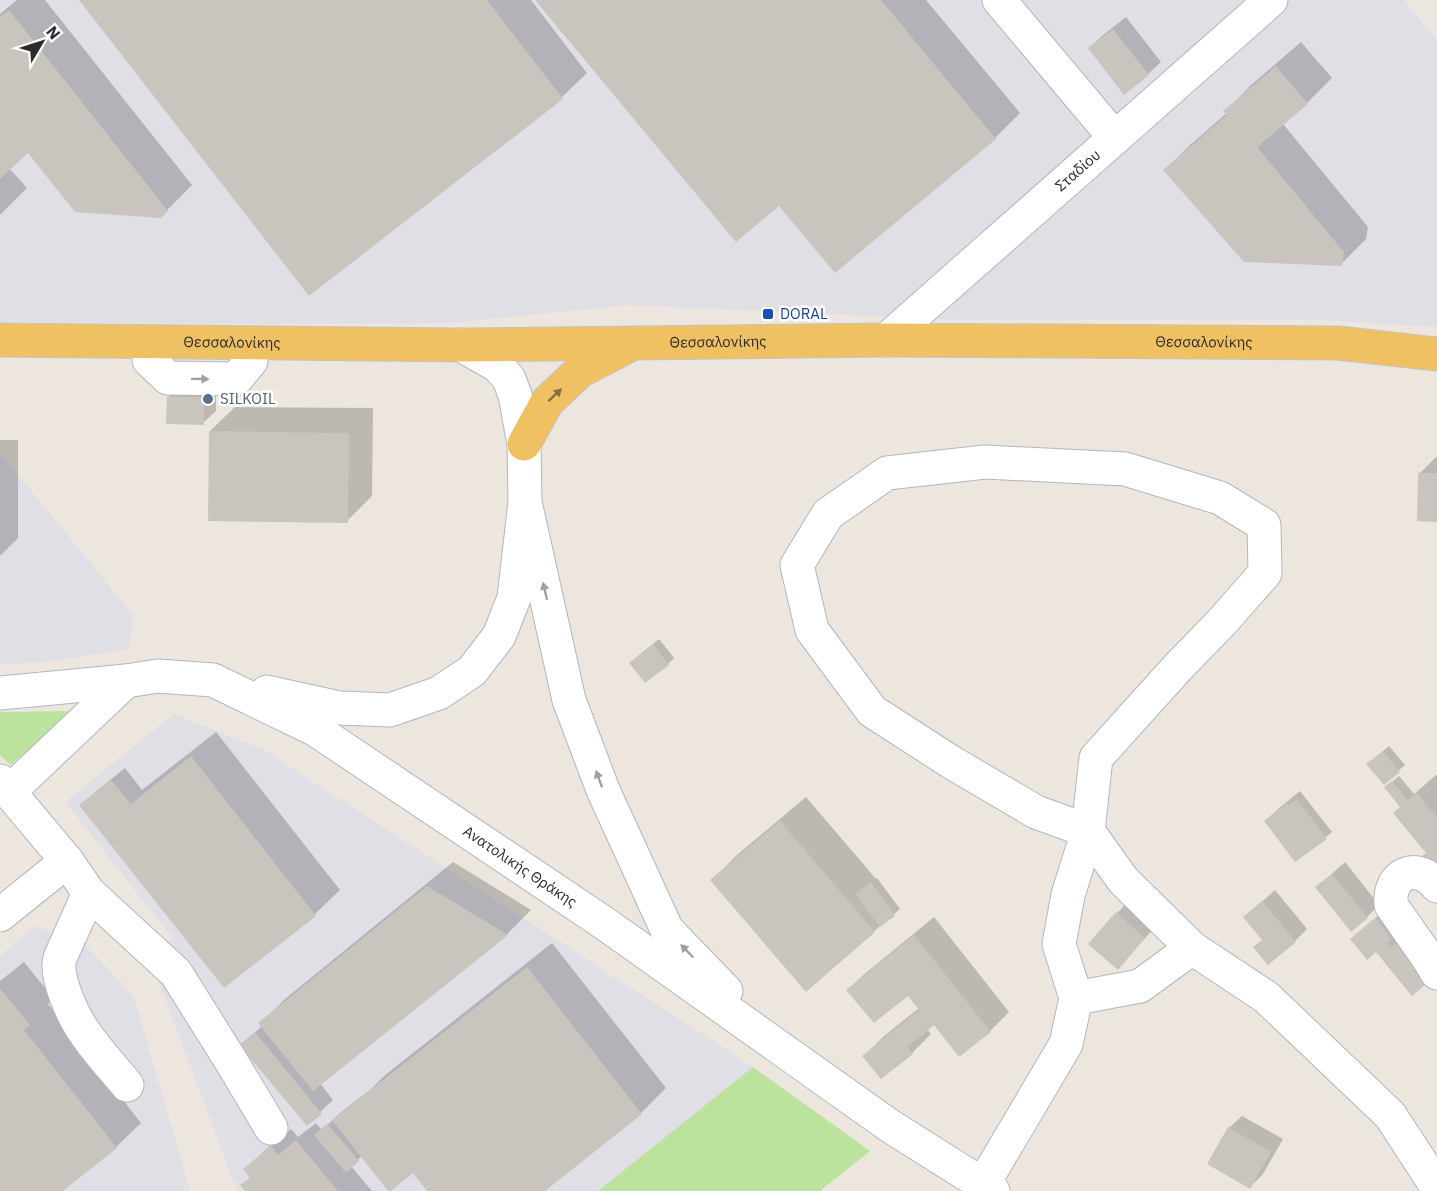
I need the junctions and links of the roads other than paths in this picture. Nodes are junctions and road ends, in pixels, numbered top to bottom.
1 (999, 0) edge
2 (1271, 0) edge
3 (1115, 138) junction
4 (0, 340) edge
5 (886, 340) junction
6 (632, 344) junction
7 (461, 345) junction
8 (1437, 354) edge
9 (149, 360) dead end
10 (251, 361) dead end
11 (524, 444) junction
12 (525, 502) junction
13 (213, 680) junction
14 (126, 681) junction
15 (0, 693) edge
16 (5, 787) edge
17 (1088, 831) junction
18 (67, 861) junction
19 (1437, 886) edge
20 (89, 893) junction
21 (0, 915) edge
22 (1192, 948) junction
23 (1437, 973) edge
24 (1076, 998) junction
25 (127, 1085) dead end
26 (890, 1126) junction
27 (271, 1128) dead end
28 (1437, 1187) edge
29 (985, 1189) edge

1 - 3 street
2 - 3 street, Σταδίου
3 - 5 street, Σταδίου
4 - 7 main road, Θεσσαλονίκης
5 - 6 main road, Θεσσαλονίκης
5 - 8 main road, Θεσσαλονίκης
6 - 7 main road, Θεσσαλονίκης
11 -> 6 main road
7 - 11 street
9 -> 10 street
11 - 12 street
12 - 13 street
26 -> 12 street
13 - 14 street, Ανατολικής Θράκης
13 - 26 street, Ανατολικής Θράκης
14 - 15 street, Ανατολικής Θράκης
14 - 16 street
16 - 18 street
17 - 17 street
17 - 22 street
17 - 24 street
18 - 20 street
18 - 21 street
19 - 23 street
20 - 25 street
20 - 27 street
22 - 24 street
22 - 28 street
24 - 29 street
26 - 29 street, Ανατολικής Θράκης

